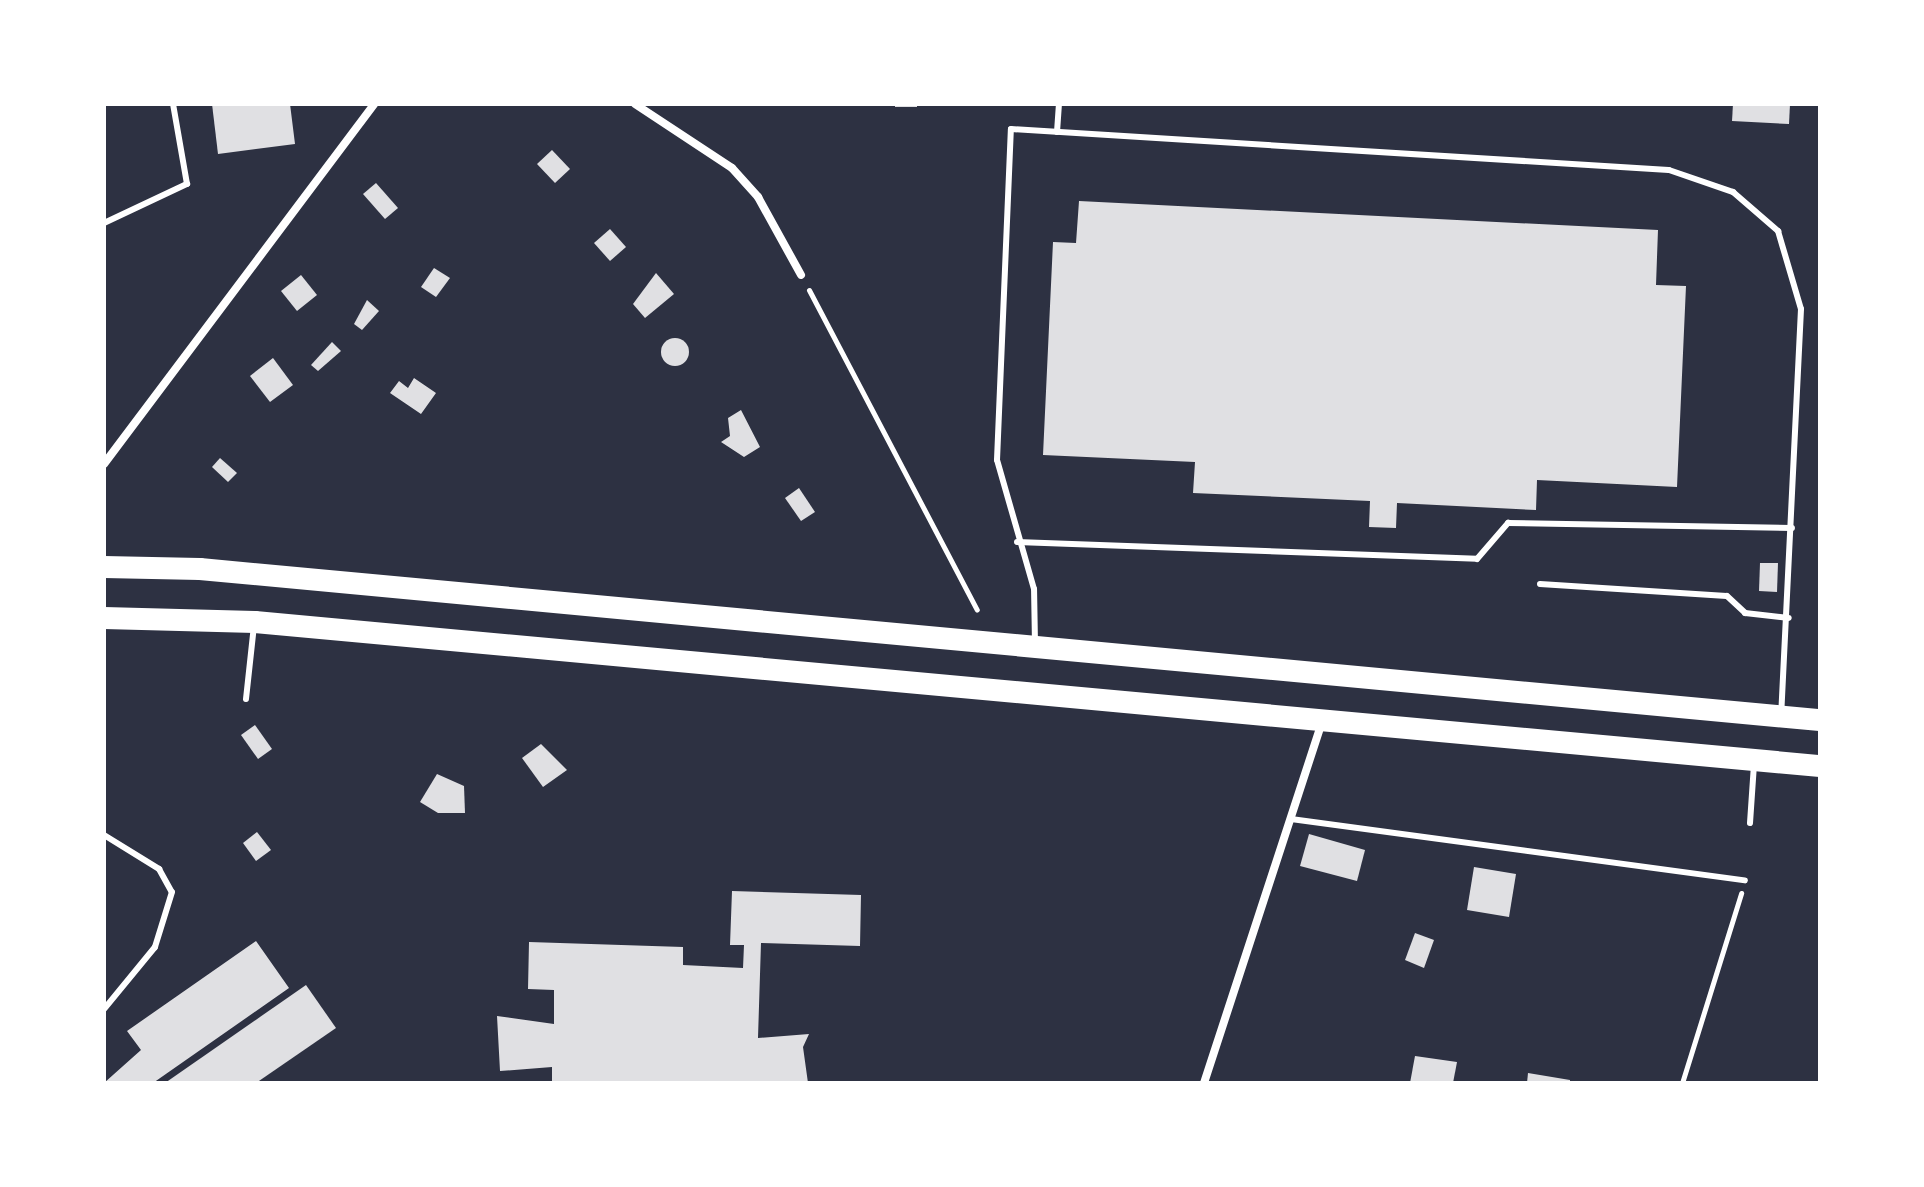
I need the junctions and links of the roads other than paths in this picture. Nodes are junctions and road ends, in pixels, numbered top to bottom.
1 (173, 104) edge
2 (374, 104) edge
3 (635, 104) edge
4 (1059, 104) edge
5 (1057, 132) junction
6 (104, 223) edge
7 (801, 275) road end
8 (104, 464) edge
9 (1792, 528) junction
10 (1017, 542) junction
11 (104, 567) edge
12 (1540, 584) dead end
13 (104, 618) edge
14 (1789, 618) junction
15 (255, 622) junction
16 (1035, 647) junction
17 (246, 699) dead end
18 (1781, 717) junction
19 (1820, 720) edge
20 (1322, 722) junction
21 (1755, 761) junction
22 (1820, 766) edge
23 (1291, 819) junction
24 (1750, 823) dead end
25 (104, 835) edge
26 (1745, 880) road end
27 (104, 1009) edge
28 (1204, 1083) edge

1 - 6 lane
2 - 8 street
3 - 7 street
4 - 5 lane
5 - 9 lane
5 - 10 lane
9 - 10 lane
9 - 14 lane
10 - 16 lane
11 - 16 highway
12 - 14 lane
13 - 15 highway
14 - 18 lane
15 - 17 lane
15 - 20 highway
16 - 18 highway
18 - 19 highway
20 - 21 highway
20 - 23 street
21 - 22 highway
21 - 24 lane
23 - 26 lane
23 - 28 street
25 - 27 lane

